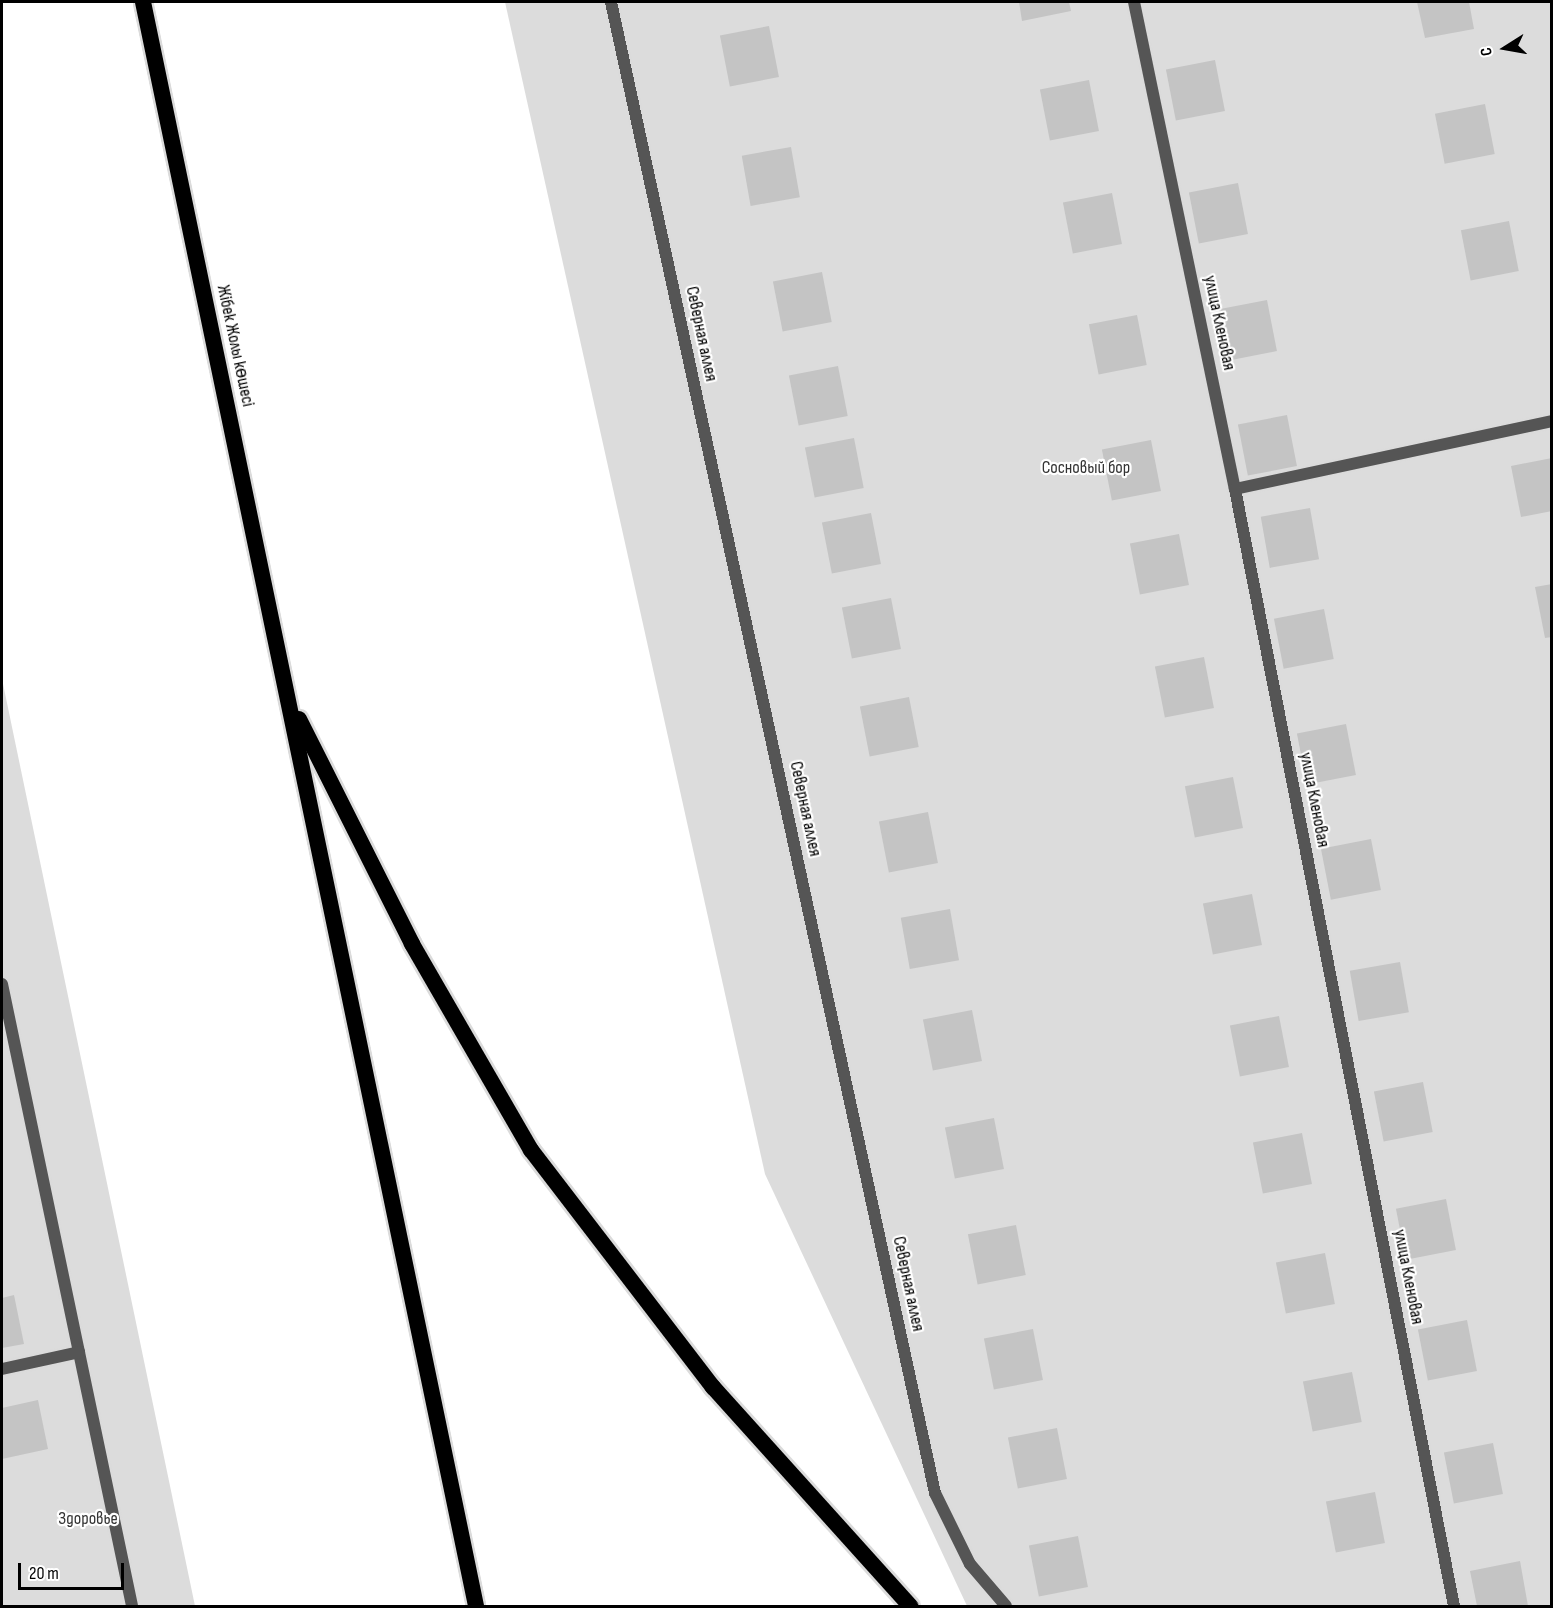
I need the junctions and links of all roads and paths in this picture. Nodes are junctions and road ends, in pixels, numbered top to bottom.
1 (143, 2) edge
2 (611, 2) edge
3 (1134, 2) edge
4 (1551, 421) edge
5 (1235, 489) junction
6 (289, 699) junction
7 (2, 984) edge
8 (79, 1352) junction
9 (2, 1369) edge
10 (132, 1606) edge
11 (476, 1606) edge
12 (910, 1606) edge
13 (1006, 1606) edge
14 (1454, 1606) edge

1 - 6 highway, Жібек Жолы көшесі
2 - 13 street, Северная аллея
3 - 5 street, улица Кленовая
4 - 5 street
5 - 14 street, улица Кленовая
6 - 11 highway
6 - 12 highway
7 - 8 street
8 - 9 street
8 - 10 street

